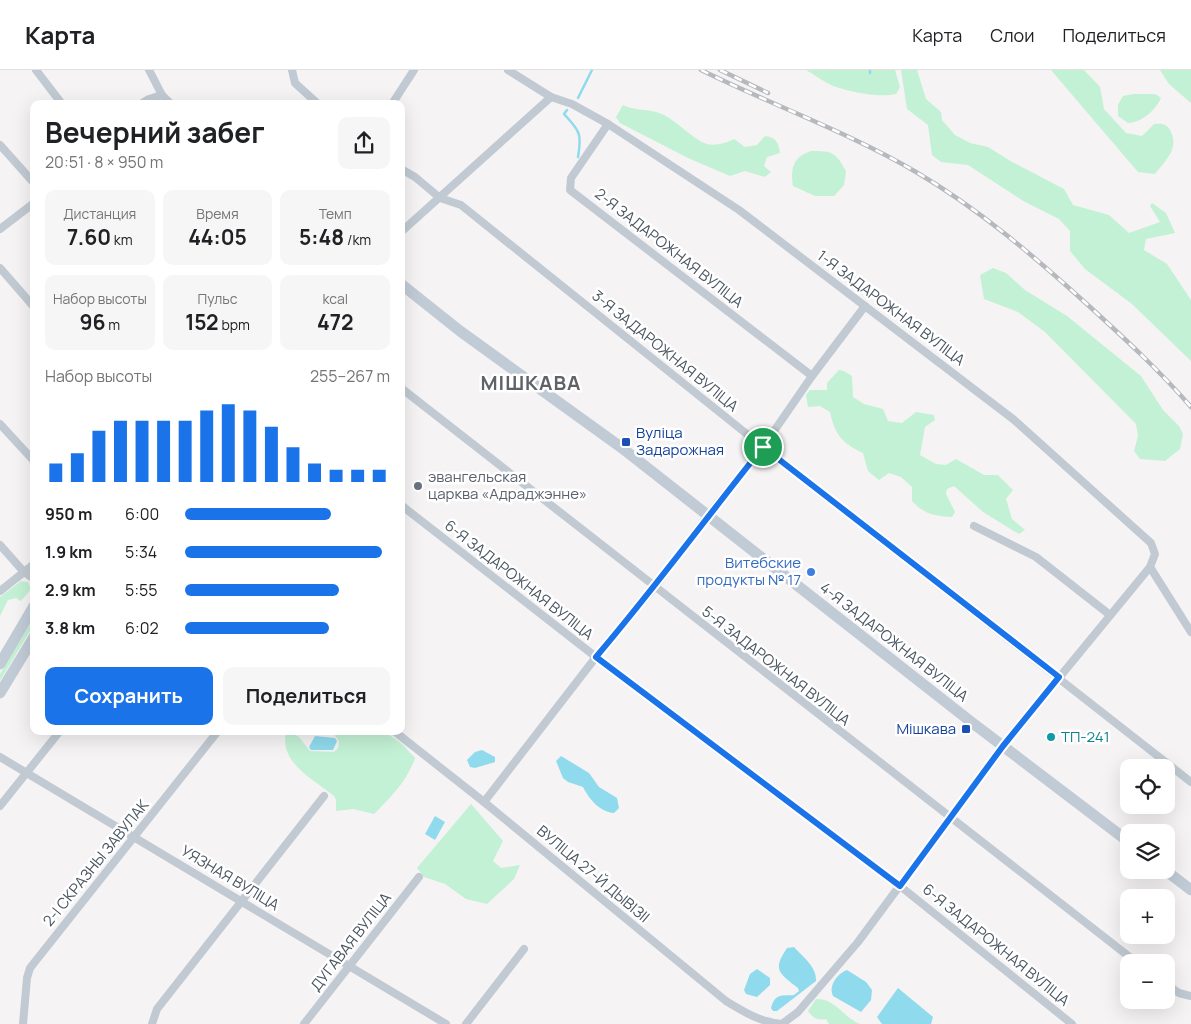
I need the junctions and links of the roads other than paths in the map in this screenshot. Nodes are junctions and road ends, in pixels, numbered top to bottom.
1 (36, 70) edge
2 (149, 70) edge
3 (292, 70) edge
4 (414, 70) edge
5 (508, 70) edge
6 (162, 95) junction
7 (552, 97) junction
8 (59, 100) edge
9 (146, 100) edge
10 (167, 100) edge
11 (314, 100) edge
12 (395, 100) edge
13 (608, 124) junction
14 (0, 145) edge
15 (405, 171) edge
16 (30, 179) edge
17 (440, 198) junction
18 (30, 206) edge
19 (0, 229) edge
20 (405, 229) edge
21 (0, 268) edge
22 (405, 287) edge
23 (30, 302) edge
24 (865, 306) junction
25 (812, 376) junction
26 (405, 391) edge
27 (0, 424) edge
28 (763, 447) junction
29 (30, 457) edge
30 (405, 508) edge
31 (708, 516) junction
32 (974, 526) dead end
33 (0, 545) edge
34 (30, 567) edge
35 (1150, 567) junction
36 (24, 572) junction
37 (30, 576) edge
38 (654, 588) junction
39 (0, 591) edge
40 (30, 613) edge
41 (1110, 615) junction
42 (1191, 632) edge
43 (30, 643) edge
44 (596, 657) junction
45 (0, 664) edge
46 (1059, 677) junction
47 (0, 693) edge
48 (57, 735) edge
49 (215, 735) edge
50 (399, 735) edge
51 (1003, 746) junction
52 (0, 757) edge
53 (27, 773) junction
54 (1191, 782) edge
55 (324, 796) dead end
56 (484, 802) junction
57 (0, 806) edge
58 (950, 818) junction
59 (1120, 835) edge
60 (135, 837) junction
61 (419, 877) dead end
62 (1175, 878) edge
63 (900, 886) junction
64 (1191, 890) edge
65 (242, 900) junction
66 (524, 949) dead end
67 (1126, 954) edge
68 (350, 965) junction
69 (1175, 990) edge
70 (1191, 996) edge
71 (23, 1024) edge
72 (152, 1024) edge
73 (304, 1024) edge
74 (446, 1024) edge
75 (466, 1024) edge
76 (782, 1024) edge
77 (1072, 1024) edge

1 - 8 street
2 - 6 street
3 - 11 street
4 - 12 street
5 - 7 street, 1-Я ЗАДАРОЖНАЯ ВУЛІЦА
6 - 9 street
6 - 10 street
7 - 13 street, 1-Я ЗАДАРОЖНАЯ ВУЛІЦА
7 - 17 street
13 - 24 street, 1-Я ЗАДАРОЖНАЯ ВУЛІЦА
13 - 25 street, 2-Я ЗАДАРОЖНАЯ ВУЛІЦА
14 - 16 street
15 - 17 street, 3-Я ЗАДАРОЖНАЯ ВУЛІЦА
17 - 20 street
17 - 28 street, 3-Я ЗАДАРОЖНАЯ ВУЛІЦА
18 - 19 street
21 - 23 street
22 - 31 main road, 4-Я ЗАДАРОЖНАЯ ВУЛІЦА
24 - 25 street
24 - 35 street, 1-Я ЗАДАРОЖНАЯ ВУЛІЦА
25 - 28 street
26 - 38 street, 5-Я ЗАДАРОЖНАЯ ВУЛІЦА
27 - 29 street
28 - 31 street
28 - 46 street, 3-Я ЗАДАРОЖНАЯ ВУЛІЦА
30 - 44 street, 6-Я ЗАДАРОЖНАЯ ВУЛІЦА
31 - 38 street
31 - 51 main road, 4-Я ЗАДАРОЖНАЯ ВУЛІЦА
32 - 41 street
33 - 36 street
34 - 36 street
35 - 41 street
35 - 42 street
36 - 37 street
36 - 39 street
38 - 44 street
38 - 58 street, 5-Я ЗАДАРОЖНАЯ ВУЛІЦА
40 - 45 main road
41 - 46 street
43 - 47 main road
44 - 56 street
44 - 63 street, 6-Я ЗАДАРОЖНАЯ ВУЛІЦА
46 - 51 street
46 - 54 street, 3-Я ЗАДАРОЖНАЯ ВУЛІЦА
48 - 53 street
49 - 60 street, 2-І СКРАЗНЫ ЗАВУЛАК
50 - 56 street, ВУЛІЦА 27-Й ДЫВІЗІІ
51 - 58 street
51 - 59 main road, 4-Я ЗАДАРОЖНАЯ ВУЛІЦА
52 - 53 street, УЯЗНАЯ ВУЛІЦА
53 - 57 street
53 - 60 street, УЯЗНАЯ ВУЛІЦА
55 - 65 street
56 - 76 street, ВУЛІЦА 27-Й ДЫВІЗІІ
58 - 63 street
58 - 67 street, 5-Я ЗАДАРОЖНАЯ ВУЛІЦА
60 - 65 street, УЯЗНАЯ ВУЛІЦА
60 - 71 street, 2-І СКРАЗНЫ ЗАВУЛАК
61 - 68 street, ДУГАВАЯ ВУЛІЦА
62 - 64 main road
63 - 76 street
63 - 77 street, 6-Я ЗАДАРОЖНАЯ ВУЛІЦА
65 - 68 street, УЯЗНАЯ ВУЛІЦА
65 - 72 street
66 - 75 street
68 - 73 street, ДУГАВАЯ ВУЛІЦА
68 - 74 street, УЯЗНАЯ ВУЛІЦА
69 - 70 street

